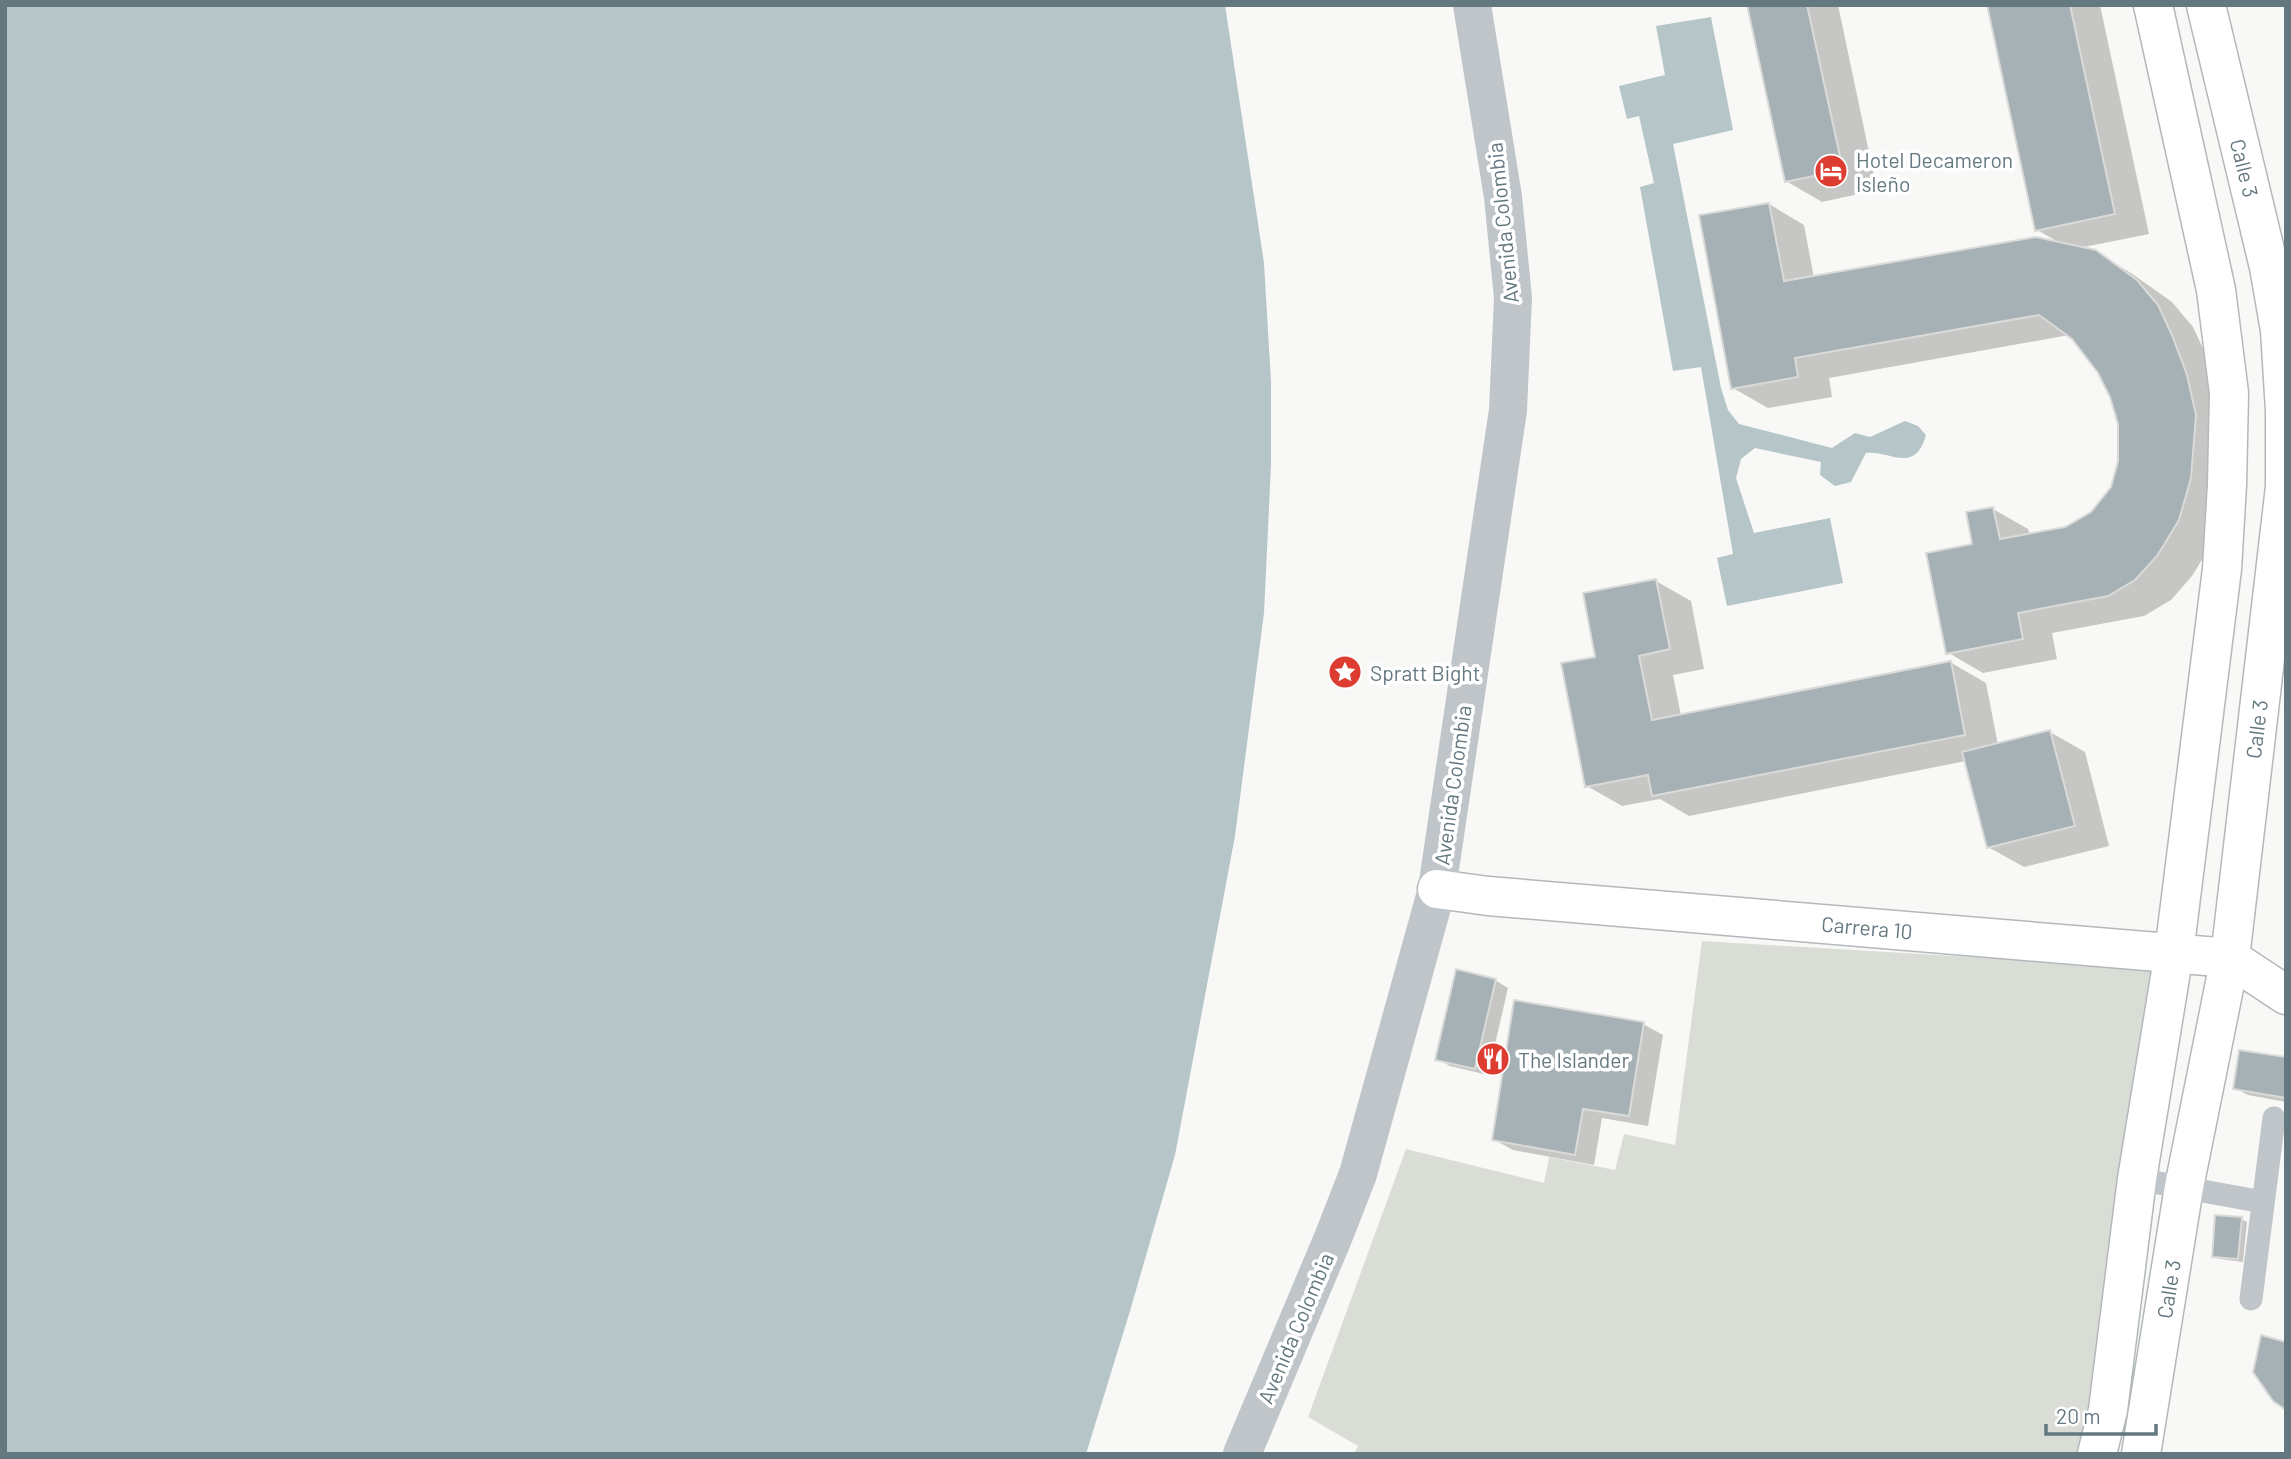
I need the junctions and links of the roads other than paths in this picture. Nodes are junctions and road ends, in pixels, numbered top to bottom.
1 (1472, 5) edge
2 (2153, 5) edge
3 (2206, 5) edge
4 (2285, 487) edge
5 (1437, 889) junction
6 (2174, 953) junction
7 (2230, 958) junction
8 (2286, 995) edge
9 (2274, 1118) dead end
10 (2137, 1179) junction
11 (2185, 1187) junction
12 (2263, 1202) junction
13 (2251, 1299) dead end
14 (2110, 1449) edge
15 (1242, 1454) edge
16 (2141, 1454) edge

1 - 5 street, Avenida Colombia
2 - 6 main road, Calle 3
3 - 4 main road, Calle 3
4 - 7 main road, Calle 3
5 - 6 main road, Carrera 10
5 - 15 street, Avenida Colombia
6 - 7 main road, Carrera 10
6 - 10 main road, Calle 3
7 - 8 main road, Carrera 10
7 - 11 main road, Calle 3
9 - 12 lane
10 - 11 lane
10 - 14 main road, Calle 3
11 - 12 lane
11 - 16 main road, Calle 3
12 - 13 lane

